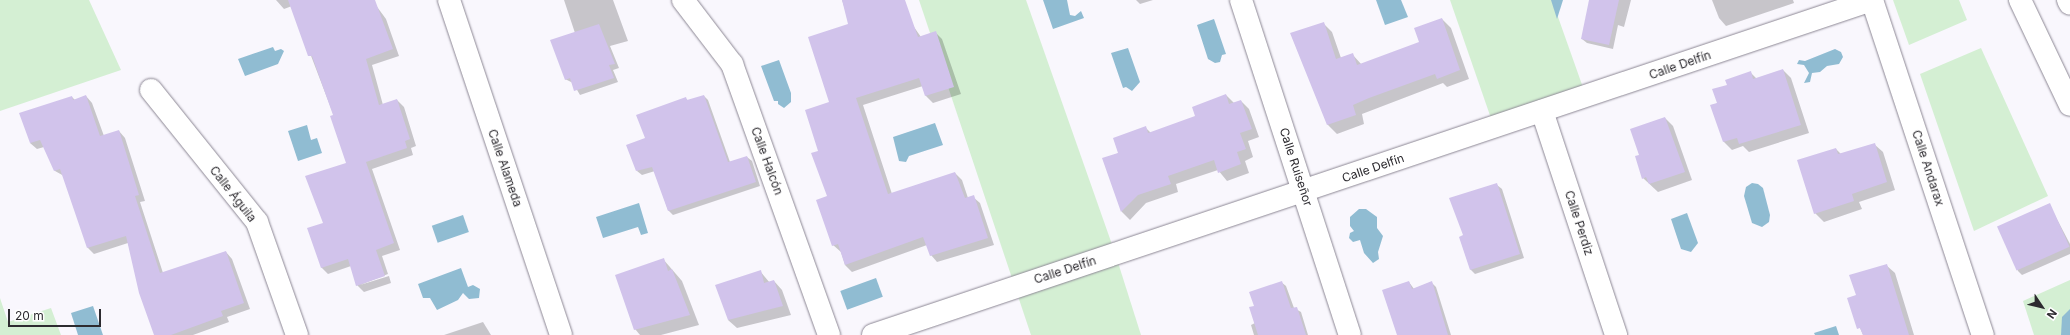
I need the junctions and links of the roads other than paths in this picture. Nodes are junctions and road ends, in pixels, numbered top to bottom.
1 (449, 0) edge
2 (683, 0) edge
3 (1241, 0) edge
4 (1872, 0) edge
5 (2020, 0) edge
6 (2068, 0) edge
7 (2070, 4) edge
8 (151, 90) dead end
9 (2070, 105) edge
10 (1542, 111) junction
11 (1304, 191) junction
12 (297, 335) edge
13 (562, 335) edge
14 (829, 335) edge
15 (873, 335) edge
16 (1350, 335) edge
17 (1616, 335) edge
18 (1983, 335) edge

1 - 13 street, Calle Alameda
2 - 14 street, Calle Halcón
3 - 11 street, Calle Ruiseñor
4 - 10 street, Calle Delfín
4 - 18 street, Calle Andarax
5 - 9 street
6 - 7 street
8 - 12 street, Calle Águila
10 - 11 street, Calle Delfín
10 - 17 street, Calle Perdiz
11 - 15 street, Calle Delfín
11 - 16 street, Calle Ruiseñor

